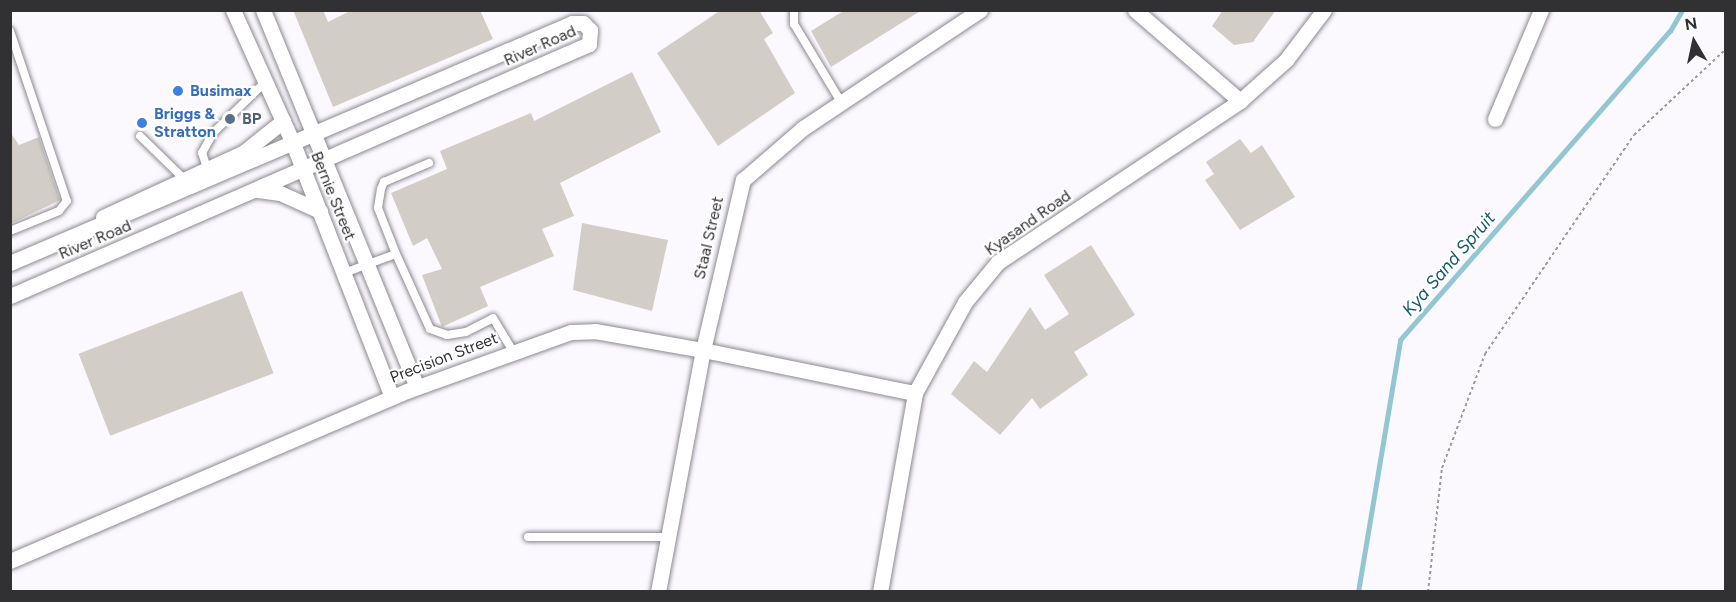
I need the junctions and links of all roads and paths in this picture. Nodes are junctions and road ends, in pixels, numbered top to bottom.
1 (233, 10) edge
2 (263, 10) edge
3 (794, 10) edge
4 (980, 10) edge
5 (1135, 10) edge
6 (1324, 10) edge
7 (1540, 10) edge
8 (10, 32) edge
9 (1725, 49) edge
10 (264, 83) junction
11 (1240, 101) junction
12 (842, 104) junction
13 (1495, 119) dead end
14 (283, 121) junction
15 (140, 136) dead end
16 (317, 136) junction
17 (294, 146) junction
18 (328, 161) junction
19 (429, 163) dead end
20 (207, 168) junction
21 (304, 171) junction
22 (183, 178) junction
23 (257, 190) junction
24 (320, 211) junction
25 (10, 231) edge
26 (84, 232) junction
27 (396, 254) junction
28 (10, 263) edge
29 (368, 264) junction
30 (344, 273) junction
31 (10, 296) edge
32 (703, 350) junction
33 (513, 351) junction
34 (417, 387) junction
35 (915, 393) junction
36 (392, 398) junction
37 (528, 537) dead end
38 (669, 537) junction
39 (10, 561) edge
40 (658, 591) edge
41 (880, 591) edge
42 (1428, 591) edge

1 - 10 street, Bernie Street
2 - 16 street, Bernie Street
3 - 12 lane
4 - 12 street, Staal Street
5 - 11 street
6 - 11 street, Kyasand Road
7 - 13 street
8 - 25 lane
9 - 42 path
10 - 14 street, Bernie Street
10 - 20 lane
11 - 35 street, Kyasand Road
12 - 32 street, Staal Street
14 - 17 street, Bernie Street
14 - 20 street
15 - 22 lane
16 - 17 street, River Road
16 - 18 street, Bernie Street
16 - 18 street, River Road
17 - 21 street, Bernie Street
17 - 26 street, River Road
18 - 21 street, River Road
18 - 29 street, Bernie Street
19 - 27 lane
20 - 22 street
21 - 23 street, River Road
21 - 24 street, Bernie Street
22 - 26 street
23 - 24 street
23 - 31 street, River Road
24 - 30 street, Bernie Street
26 - 28 street, River Road
27 - 29 lane
27 - 33 lane
29 - 30 lane
29 - 34 street, Bernie Street
30 - 36 street, Bernie Street
32 - 33 street, Precision Street
32 - 35 street, Precision Street
32 - 38 street, Staal Street
33 - 34 street, Precision Street
34 - 36 street, Precision Street
35 - 41 street, Kyasand Road
36 - 39 street, Precision Street
37 - 38 lane
38 - 40 street, Staal Street

